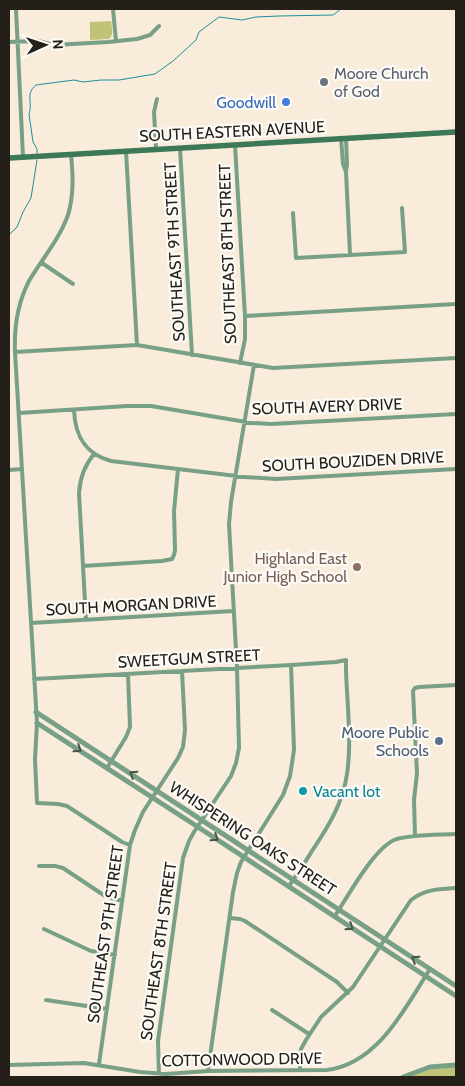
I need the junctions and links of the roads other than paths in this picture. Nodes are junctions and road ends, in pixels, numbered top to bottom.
1 (16, 9) edge
2 (114, 9) edge
3 (160, 26) dead end
4 (116, 41) junction
5 (9, 42) edge
6 (18, 42) junction
7 (157, 99) dead end
8 (456, 132) edge
9 (343, 138) junction
10 (235, 144) junction
11 (180, 148) junction
12 (156, 149) junction
13 (126, 151) junction
14 (71, 154) junction
15 (23, 157) junction
16 (9, 158) edge
17 (402, 208) dead end
18 (293, 213) dead end
19 (350, 254) junction
20 (42, 263) junction
21 (73, 284) dead end
22 (456, 304) edge
23 (245, 316) junction
24 (137, 345) junction
25 (15, 352) junction
26 (192, 355) junction
27 (456, 358) edge
28 (240, 362) junction
29 (254, 366) junction
30 (74, 410) junction
31 (19, 412) junction
32 (456, 414) edge
33 (245, 422) junction
34 (94, 454) junction
35 (22, 469) junction
36 (178, 469) junction
37 (456, 469) edge
38 (9, 470) edge
39 (235, 476) junction
40 (83, 566) junction
41 (234, 612) junction
42 (86, 620) junction
43 (31, 623) junction
44 (291, 665) junction
45 (237, 668) junction
46 (182, 671) junction
47 (128, 674) junction
48 (34, 679) junction
49 (456, 685) edge
50 (36, 712) junction
51 (37, 723) junction
52 (112, 760) junction
53 (107, 768) junction
54 (158, 790) junction
55 (153, 798) junction
56 (203, 820) junction
57 (198, 827) junction
58 (456, 834) edge
59 (415, 836) junction
60 (130, 845) junction
61 (248, 850) junction
62 (244, 857) junction
63 (39, 866) dead end
64 (294, 879) junction
65 (289, 886) junction
66 (456, 888) edge
67 (122, 901) junction
68 (339, 909) junction
69 (335, 916) junction
70 (230, 918) junction
71 (44, 929) dead end
72 (385, 939) junction
73 (380, 946) junction
74 (114, 955) junction
75 (430, 969) junction
76 (425, 977) junction
77 (456, 986) edge
78 (348, 992) junction
79 (456, 996) edge
80 (46, 1000) dead end
81 (107, 1009) junction
82 (272, 1010) dead end
83 (310, 1034) junction
84 (99, 1064) junction
85 (456, 1065) edge
86 (9, 1066) edge
87 (300, 1070) junction
88 (208, 1071) junction
89 (159, 1075) edge
90 (403, 1077) edge

1 - 6 street
2 - 4 street
3 - 4 street
4 - 6 street
5 - 6 street
6 - 15 street
7 - 12 street
8 - 9 main road, SOUTH EASTERN AVENUE
9 - 10 main road, SOUTH EASTERN AVENUE
9 - 19 street
10 - 11 main road, SOUTH EASTERN AVENUE
10 - 23 street, SOUTHEAST 8TH STREET
11 - 12 main road, SOUTH EASTERN AVENUE
11 - 26 street, SOUTHEAST 9TH STREET
12 - 13 main road, SOUTH EASTERN AVENUE
13 - 14 main road, SOUTH EASTERN AVENUE
13 - 24 street
14 - 15 main road, SOUTH EASTERN AVENUE
14 - 20 street
15 - 16 main road, SOUTH EASTERN AVENUE
17 - 19 street
18 - 19 street
20 - 21 street
20 - 25 street
22 - 23 street
23 - 28 street, SOUTHEAST 8TH STREET
24 - 25 street
24 - 26 street
25 - 31 street
26 - 28 street
27 - 29 street
28 - 29 street
29 - 33 street, SOUTHEAST 8TH STREET
30 - 31 street, SOUTH AVERY DRIVE
30 - 33 street, SOUTH AVERY DRIVE
30 - 34 street
31 - 35 street
32 - 33 street, SOUTH AVERY DRIVE
33 - 39 street, SOUTHEAST 8TH STREET
34 - 36 street, SOUTH BOUZIDEN DRIVE
34 - 40 street
35 - 38 street
35 - 43 street
36 - 39 street, SOUTH BOUZIDEN DRIVE
36 - 40 street
37 - 39 street, SOUTH BOUZIDEN DRIVE
39 - 41 street, SOUTHEAST 8TH STREET
40 - 42 street
41 - 42 street, SOUTH MORGAN DRIVE
41 - 45 street, SOUTHEAST 8TH STREET
42 - 43 street, SOUTH MORGAN DRIVE
43 - 48 street
44 - 45 street, SWEETGUM STREET
44 - 61 street
44 - 64 street, SWEETGUM STREET
45 - 46 street, SWEETGUM STREET
45 - 56 street, SOUTHEAST 8TH STREET
46 - 47 street, SWEETGUM STREET
46 - 54 street, SOUTHEAST 9TH STREET
47 - 48 street, SWEETGUM STREET
47 - 52 street
48 - 50 street
49 - 59 street
50 - 51 street
50 - 52 street, WHISPERING OAKS STREET
51 -> 53 street, WHISPERING OAKS STREET
51 - 60 street
52 - 53 street
54 -> 52 street, WHISPERING OAKS STREET
53 - 55 street, WHISPERING OAKS STREET
54 - 55 street, SOUTHEAST 9TH STREET
54 - 56 street, WHISPERING OAKS STREET
55 - 57 street, WHISPERING OAKS STREET
55 - 60 street, SOUTHEAST 9TH STREET
56 - 57 street, SOUTHEAST 8TH STREET
56 - 61 street, WHISPERING OAKS STREET
57 -> 62 street, WHISPERING OAKS STREET
57 - 89 street, SOUTHEAST 8TH STREET
58 - 59 street
59 - 68 street
60 - 67 street, SOUTHEAST 9TH STREET
61 - 62 street
61 - 64 street, WHISPERING OAKS STREET
62 - 65 street, WHISPERING OAKS STREET
62 - 70 street
63 - 67 street
64 - 65 street
64 - 68 street, WHISPERING OAKS STREET
65 - 69 street, WHISPERING OAKS STREET
66 - 72 street
67 - 74 street, SOUTHEAST 9TH STREET
68 - 69 street
68 - 72 street, WHISPERING OAKS STREET
69 -> 73 street, WHISPERING OAKS STREET
70 - 78 street
70 - 88 street
71 - 74 street
72 - 73 street
75 -> 72 street, WHISPERING OAKS STREET
73 - 76 street, WHISPERING OAKS STREET
73 - 78 street
74 - 81 street, SOUTHEAST 9TH STREET
75 - 76 street, COTTONWOOD DRIVE
75 - 77 street, WHISPERING OAKS STREET
76 - 79 street, WHISPERING OAKS STREET
76 - 87 street, COTTONWOOD DRIVE
78 - 83 street
80 - 81 street
81 - 84 street, SOUTHEAST 9TH STREET
82 - 83 street
83 - 87 street
84 - 86 street, COTTONWOOD DRIVE
84 - 89 street, COTTONWOOD DRIVE
85 - 90 street
87 - 88 street, COTTONWOOD DRIVE
88 - 89 street, COTTONWOOD DRIVE

